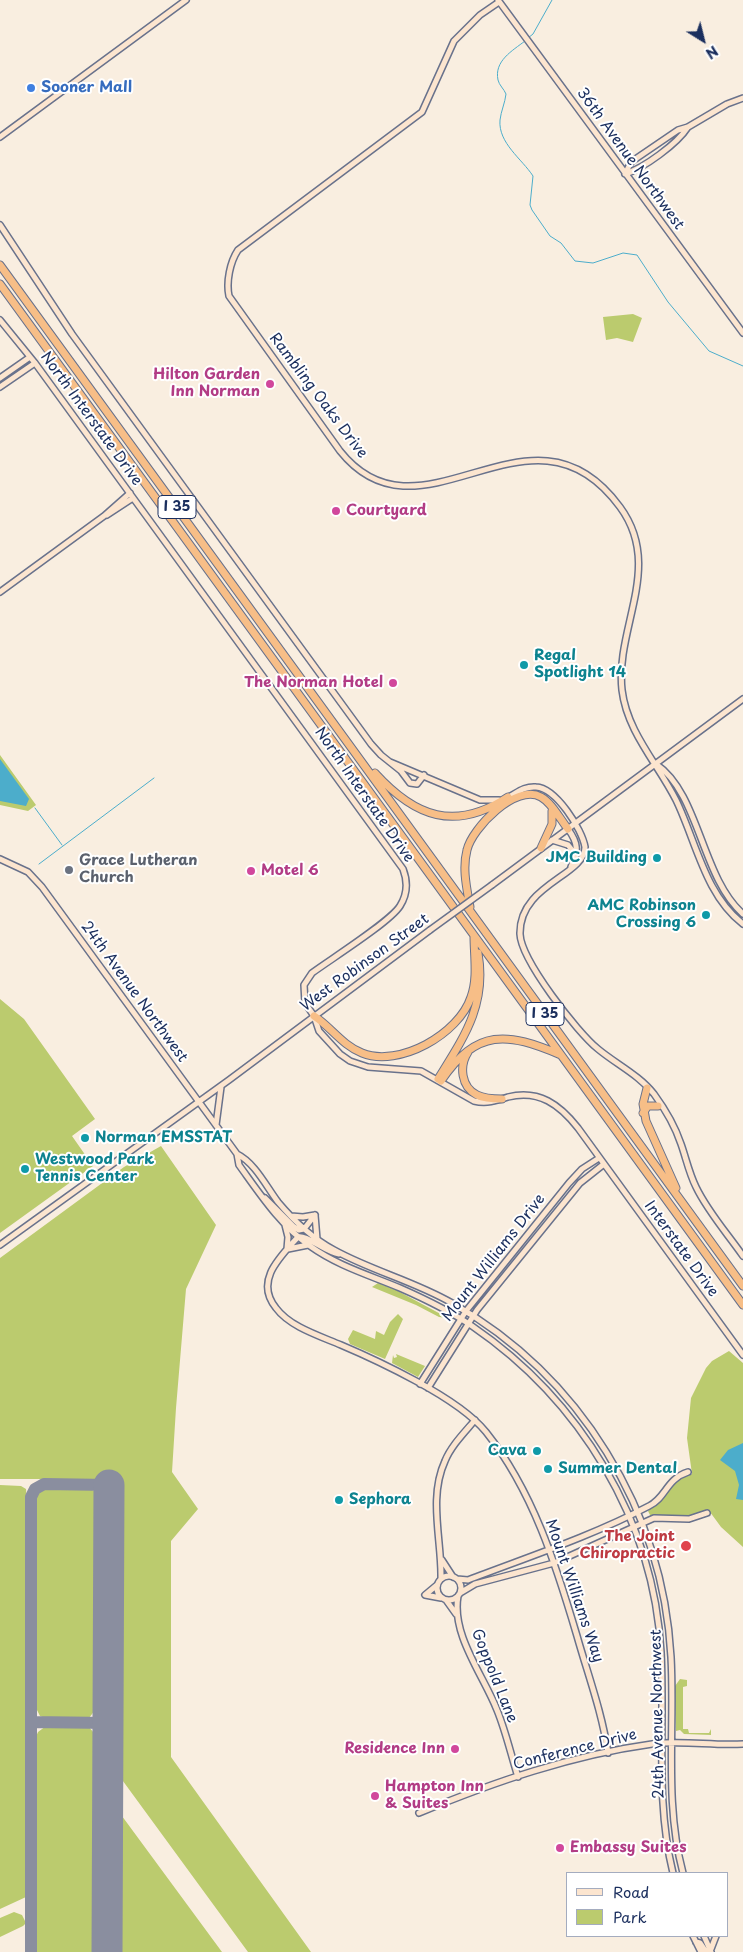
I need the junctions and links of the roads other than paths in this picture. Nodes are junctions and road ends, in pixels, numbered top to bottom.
1 (186, 0) edge
2 (498, 1) edge
3 (743, 98) edge
4 (688, 127) junction
5 (0, 137) edge
6 (625, 174) junction
7 (0, 225) edge
8 (0, 265) edge
9 (0, 284) edge
10 (0, 320) edge
11 (743, 333) edge
12 (30, 357) junction
13 (34, 363) junction
14 (0, 378) edge
15 (0, 387) edge
16 (132, 496) junction
17 (0, 592) edge
18 (743, 699) edge
19 (353, 750) junction
20 (390, 762) junction
21 (656, 764) junction
22 (424, 775) junction
23 (508, 797) junction
24 (552, 808) junction
25 (575, 824) junction
26 (568, 829) junction
27 (552, 840) junction
28 (541, 848) junction
29 (576, 857) junction
30 (0, 859) edge
31 (571, 868) junction
32 (471, 912) junction
33 (743, 914) edge
34 (743, 924) edge
35 (474, 936) junction
36 (314, 1016) junction
37 (472, 1048) junction
38 (562, 1056) junction
39 (439, 1080) junction
40 (220, 1087) junction
41 (647, 1088) junction
42 (502, 1099) junction
43 (199, 1102) junction
44 (658, 1106) junction
45 (643, 1113) junction
46 (672, 1124) junction
47 (216, 1126) junction
48 (237, 1154) junction
49 (599, 1158) junction
50 (604, 1164) junction
51 (260, 1193) junction
52 (685, 1206) junction
53 (315, 1214) junction
54 (290, 1216) junction
55 (285, 1225) junction
56 (304, 1229) junction
57 (298, 1237) junction
58 (317, 1239) junction
59 (0, 1245) edge
60 (308, 1245) junction
61 (287, 1249) junction
62 (344, 1255) junction
63 (743, 1256) edge
64 (743, 1286) edge
65 (743, 1305) edge
66 (466, 1311) junction
67 (474, 1316) junction
68 (460, 1319) junction
69 (468, 1324) junction
70 (743, 1355) edge
71 (420, 1384) junction
72 (428, 1388) junction
73 (475, 1420) junction
74 (688, 1472) dead end
75 (638, 1511) junction
76 (707, 1513) dead end
77 (629, 1515) junction
78 (643, 1522) junction
79 (633, 1526) junction
80 (549, 1550) junction
81 (442, 1560) junction
82 (554, 1563) junction
83 (455, 1578) junction
84 (439, 1582) junction
85 (459, 1594) junction
86 (444, 1599) junction
87 (457, 1615) junction
88 (671, 1743) junction
89 (661, 1744) junction
90 (743, 1744) edge
91 (608, 1753) junction
92 (518, 1777) junction
93 (419, 1813) dead end
94 (673, 1872) edge
95 (683, 1872) edge
96 (694, 1937) edge
97 (704, 1937) edge
98 (716, 1937) edge
99 (696, 1942) junction
100 (709, 1951) edge
101 (701, 1952) edge

1 - 5 main road
2 - 6 main road, 36th Avenue Northwest
2 - 21 main road, Rambling Oaks Drive
3 - 4 main road
4 - 6 main road
4 - 6 main road
6 - 11 main road, 36th Avenue Northwest
7 - 20 main road
8 - 19 highway, I 35
9 - 35 highway, I 35
10 - 12 main road, North Interstate Drive
12 - 13 main road, North Interstate Drive
12 - 14 main road
13 - 15 main road
13 - 16 main road, North Interstate Drive
16 - 17 main road
16 - 36 main road, North Interstate Drive
18 - 21 main road, West Robinson Street
19 - 23 highway
19 - 32 highway, I 35
20 - 22 main road
20 - 22 main road
21 - 25 main road, West Robinson Street
21 - 33 main road
21 - 34 main road
22 - 23 main road
23 - 25 main road
24 - 26 highway
24 - 28 highway
24 - 32 highway
25 - 26 main road, West Robinson Street
25 - 31 main road
26 - 27 main road, West Robinson Street
26 - 29 main road
27 - 28 main road, West Robinson Street
27 - 29 main road
28 - 36 main road, West Robinson Street, bridge
29 - 31 main road
30 - 43 main road, 24th Avenue Northwest
31 - 41 main road
32 - 52 highway, I 35
35 - 36 highway
35 - 38 highway, I 35
35 - 39 highway
36 - 39 main road, North Interstate Drive
36 - 40 main road, West Robinson Street
37 - 38 highway
37 - 39 highway
37 - 42 highway
38 - 65 highway, I 35
39 - 42 main road, North Interstate Drive
40 - 43 main road, West Robinson Street
40 - 47 main road
41 - 44 main road
41 - 45 highway
41 - 46 main road
42 - 49 main road, North Interstate Drive
43 - 47 main road, 24th Avenue Northwest
43 - 59 main road, West Robinson Street
44 - 45 highway
44 - 46 main road
45 - 52 highway
46 - 63 main road
47 - 48 main road, 24th Avenue Northwest
48 - 51 main road, 24th Avenue Northwest
48 - 54 main road, 24th Avenue Northwest
49 - 50 main road, Interstate Drive
49 - 66 main road, Mount Williams Drive
50 - 67 main road, Mount Williams Drive
50 - 70 main road, Interstate Drive
51 - 55 main road, 24th Avenue Northwest
51 - 56 main road
52 - 64 highway, I 35
53 - 54 main road
53 - 56 main road
53 - 58 main road
54 - 56 main road, 24th Avenue Northwest
55 - 57 main road, 24th Avenue Northwest
55 - 61 main road
56 - 58 main road, 24th Avenue Northwest
57 - 60 main road, 24th Avenue Northwest
57 - 61 main road
57 - 62 main road
58 - 62 main road, 24th Avenue Northwest
60 - 61 main road
60 - 68 main road, 24th Avenue Northwest
61 - 71 main road
62 - 66 main road, 24th Avenue Northwest
66 - 67 main road, 24th Avenue Northwest
66 - 68 main road, Mount Williams Drive
67 - 69 main road, Mount Williams Drive
67 - 75 main road, 24th Avenue Northwest
68 - 69 main road, 24th Avenue Northwest
68 - 71 main road, Mount Williams Drive
69 - 72 main road, Mount Williams Drive
69 - 77 main road, 24th Avenue Northwest
71 - 72 main road, Mount Williams Way
72 - 73 main road, Mount Williams Way
73 - 80 main road, Mount Williams Way
73 - 81 main road
74 - 75 main road
75 - 77 main road
75 - 78 main road, 24th Avenue Northwest
76 - 78 main road
77 - 79 main road, 24th Avenue Northwest
77 - 80 main road
78 - 79 main road
78 - 88 main road, 24th Avenue Northwest
79 - 82 main road
79 - 89 main road, 24th Avenue Northwest
80 - 82 main road, Mount Williams Way
80 - 83 main road
81 - 83 main road
81 - 84 main road
82 - 85 main road
82 - 91 main road, Mount Williams Way
83 - 84 main road
83 - 85 main road
84 - 86 main road
84 - 86 main road
85 - 86 main road
85 - 87 main road, Goppold Lane
86 - 87 main road, Goppold Lane
87 - 92 main road, Goppold Lane
88 - 89 main road, Conference Drive
88 - 90 main road, Conference Drive
88 - 95 main road, 24th Avenue Northwest
89 - 91 main road, Conference Drive
89 - 94 main road, 24th Avenue Northwest
91 - 92 main road, Conference Drive
92 - 93 main road, Conference Drive
96 - 99 main road
97 - 100 main road
98 - 100 main road
99 - 100 main road
99 - 101 main road

